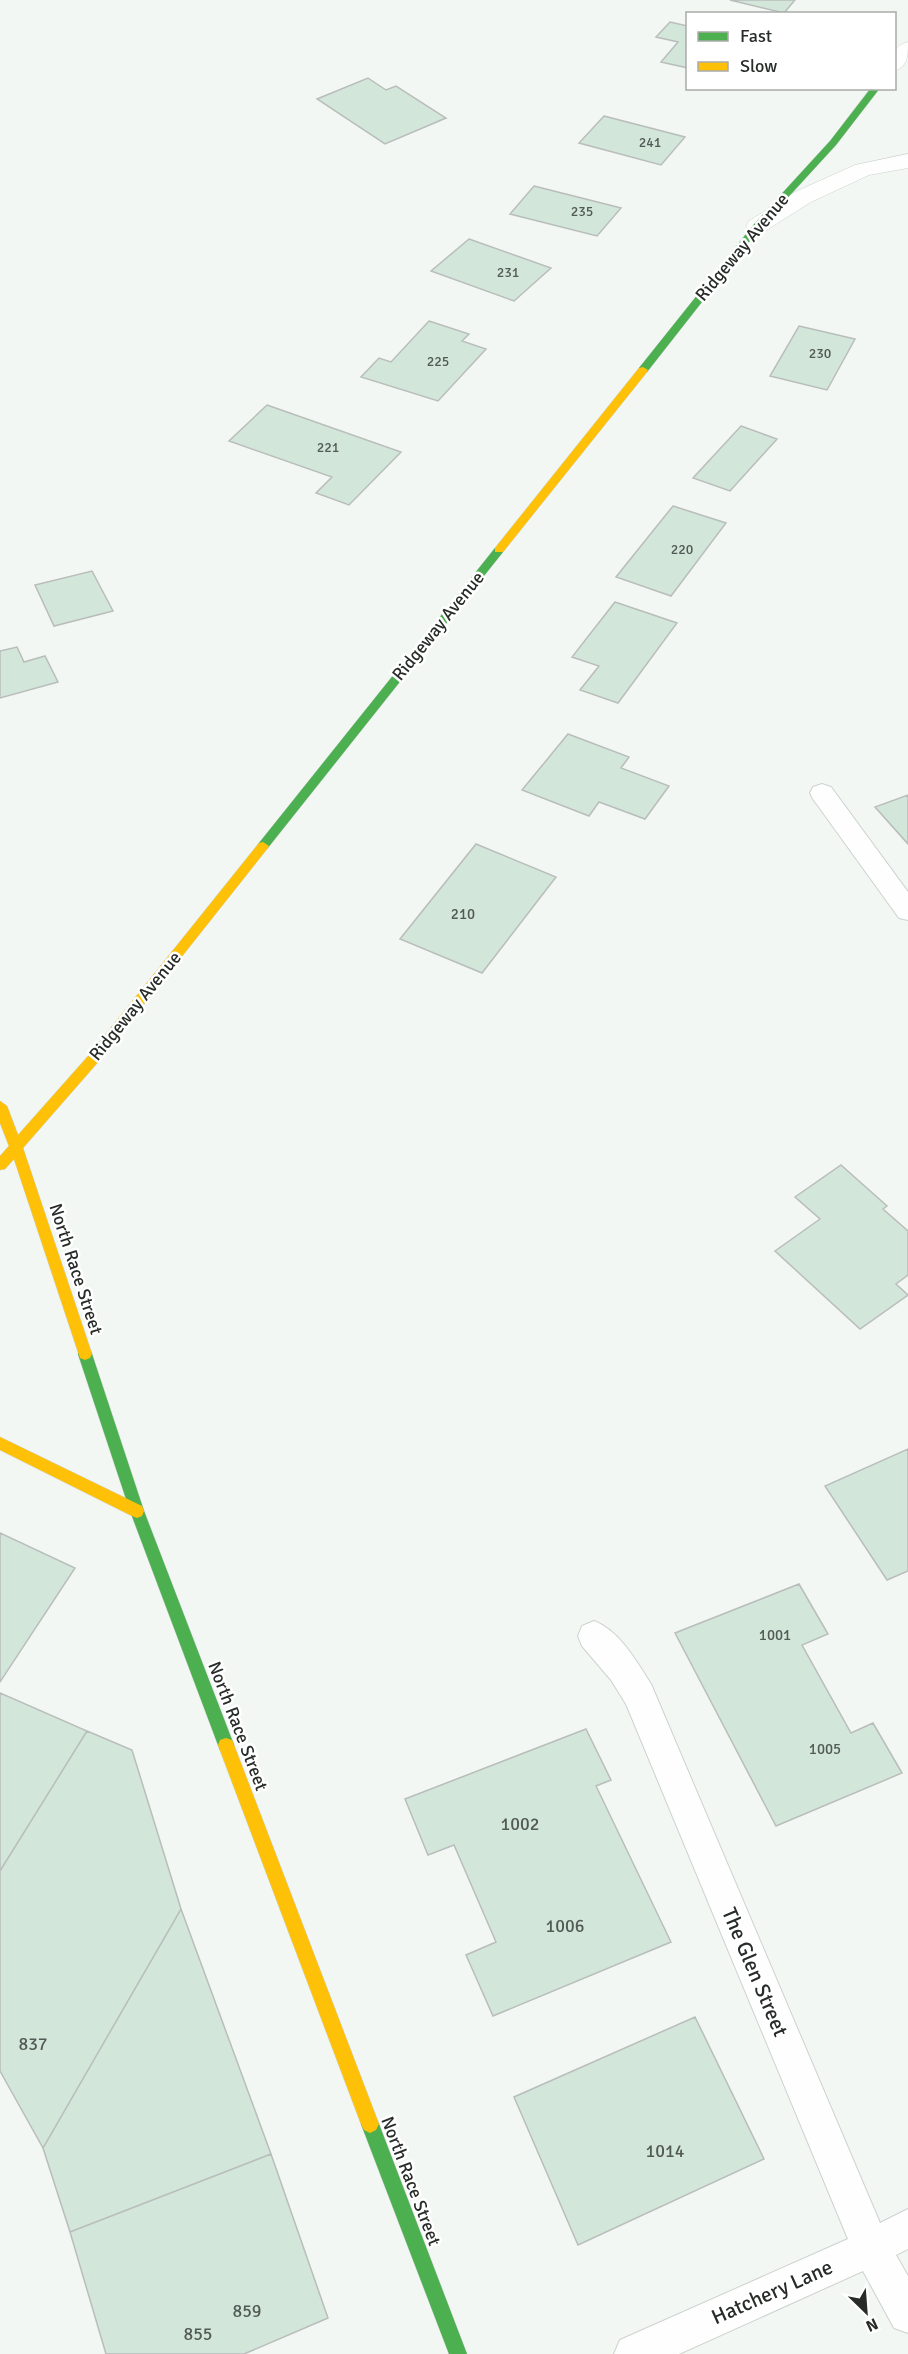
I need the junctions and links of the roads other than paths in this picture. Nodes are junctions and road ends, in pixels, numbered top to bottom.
1 (908, 48) edge
2 (896, 63) edge
3 (874, 90) edge
4 (908, 160) edge
5 (757, 226) junction
6 (822, 793) dead end
7 (908, 911) edge
8 (0, 1106) edge
9 (16, 1146) junction
10 (0, 1164) edge
11 (0, 1443) edge
12 (138, 1511) junction
13 (594, 1636) dead end
14 (908, 2228) edge
15 (871, 2248) junction
16 (908, 2314) edge
17 (458, 2354) edge
18 (634, 2354) edge

1 - 2 street
3 - 5 street, Ridgeway Avenue
4 - 5 street
5 - 9 street, Ridgeway Avenue
6 - 7 lane
8 - 9 street, North Race Street
9 - 10 street, Ridgeway Avenue
9 - 12 street, North Race Street
11 - 12 street
12 - 17 street, North Race Street
13 - 15 lane, The Glen Street
14 - 15 lane, Hatchery Lane
15 - 16 lane, The Glen Street
15 - 18 lane, Hatchery Lane

